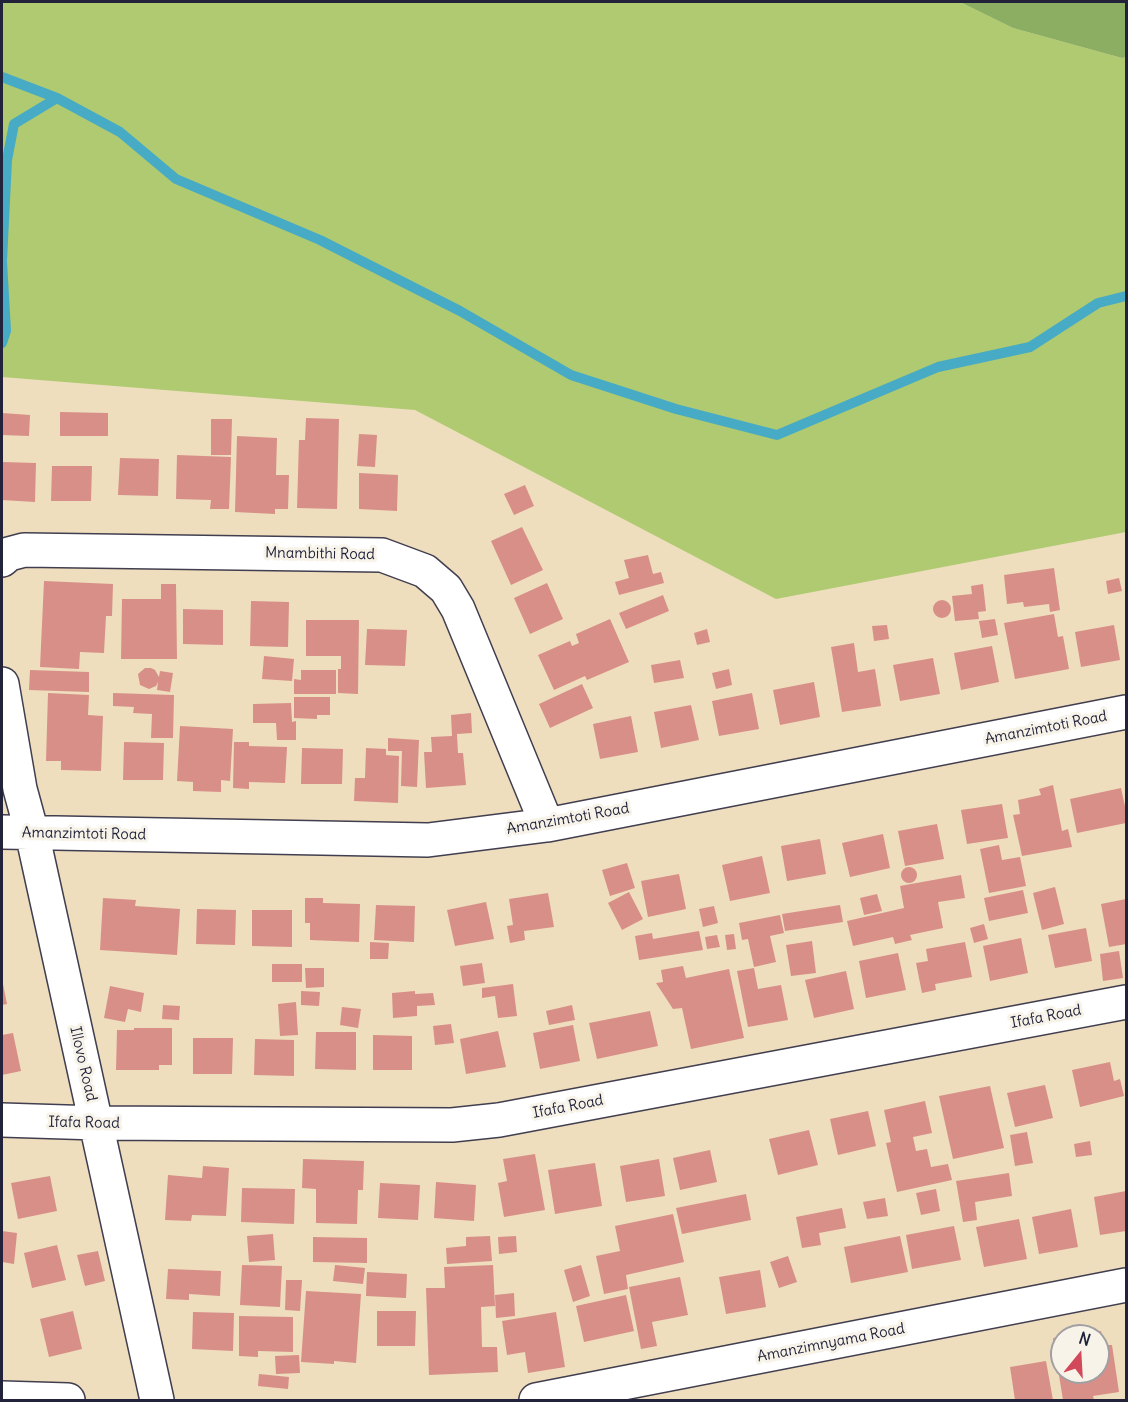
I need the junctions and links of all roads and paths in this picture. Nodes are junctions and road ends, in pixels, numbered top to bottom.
1 (2, 560) edge
2 (2, 684) edge
3 (1126, 712) edge
4 (547, 825) junction
5 (17, 833) edge
6 (1126, 1002) edge
7 (2, 1120) edge
8 (97, 1123) junction
9 (1126, 1285) edge
10 (2, 1398) edge
11 (68, 1401) edge
12 (157, 1401) edge
13 (536, 1401) edge

1 - 4 street, Mnambithi Road
2 - 5 street
3 - 4 street, Amanzimtoti Road
4 - 5 street, Amanzimtoti Road
5 - 8 street, Illovo Road
6 - 8 street, Ifafa Road
7 - 8 street, Ifafa Road
8 - 12 street, Illovo Road
9 - 13 street, Amanzimnyama Road
10 - 11 street

